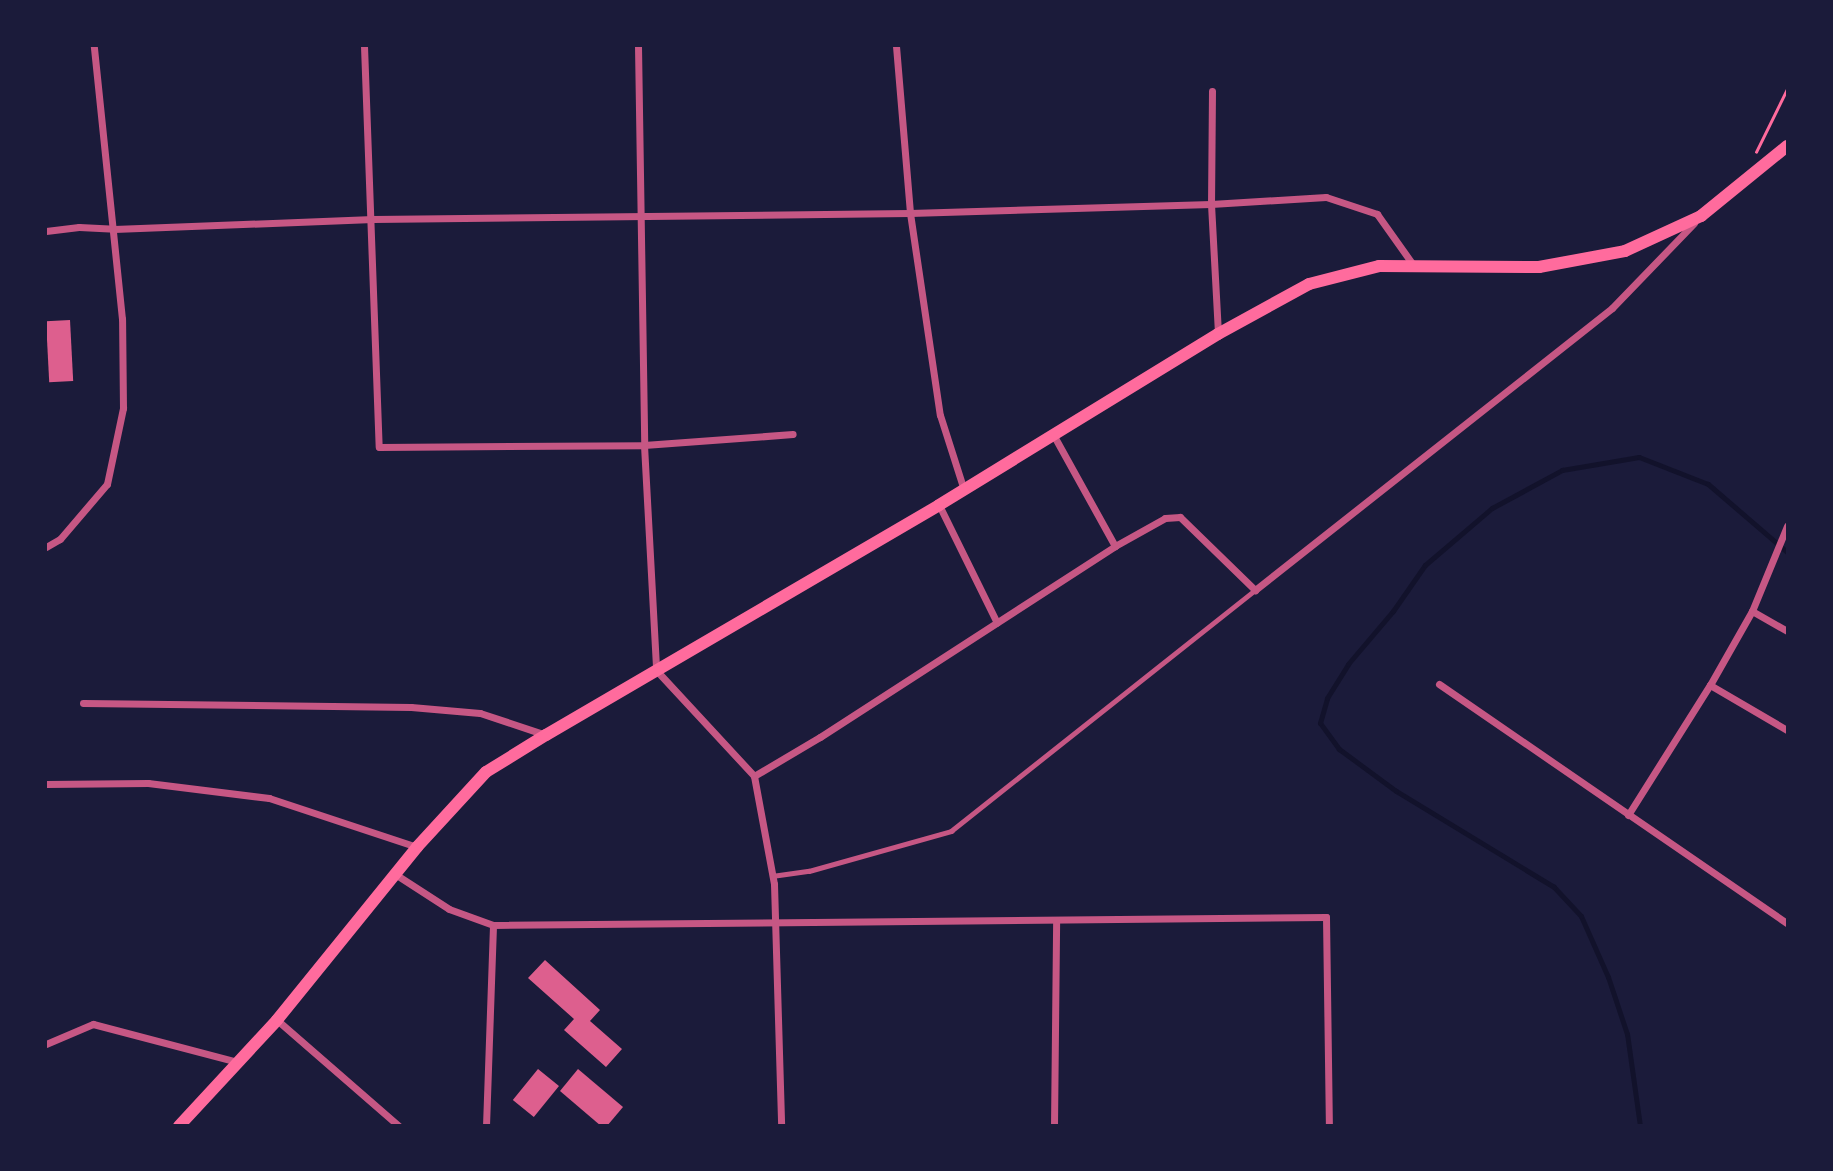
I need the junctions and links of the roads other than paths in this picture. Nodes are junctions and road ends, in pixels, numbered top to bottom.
1 (94, 46) edge
2 (364, 46) edge
3 (638, 46) edge
4 (897, 46) edge
5 (1212, 91) dead end
6 (1787, 146) edge
7 (1211, 204) junction
8 (910, 213) junction
9 (1701, 216) junction
10 (642, 217) junction
11 (373, 219) junction
12 (114, 229) junction
13 (46, 231) edge
14 (1414, 265) junction
15 (1218, 334) junction
16 (793, 434) dead end
17 (1054, 436) junction
18 (644, 445) junction
19 (964, 490) junction
20 (939, 505) junction
21 (1787, 526) edge
22 (1115, 546) junction
23 (46, 547) edge
24 (1255, 590) junction
25 (1752, 611) junction
26 (997, 623) junction
27 (1787, 631) edge
28 (656, 670) junction
29 (1439, 684) dead end
30 (1710, 685) junction
31 (83, 703) dead end
32 (1787, 730) edge
33 (546, 735) junction
34 (754, 776) junction
35 (46, 785) edge
36 (1628, 815) junction
37 (417, 847) junction
38 (395, 874) junction
39 (772, 876) junction
40 (1056, 920) junction
41 (1787, 923) edge
42 (774, 924) junction
43 (493, 925) junction
44 (277, 1020) junction
45 (46, 1045) edge
46 (239, 1062) junction
47 (179, 1125) edge
48 (399, 1125) edge
49 (486, 1125) edge
50 (780, 1125) edge
51 (1054, 1125) edge
52 (1329, 1125) edge

1 - 12 street
2 - 11 street
3 - 10 street
4 - 8 street
5 - 7 street
6 - 9 main road
7 - 8 street
7 - 14 street
7 - 15 street
8 - 10 street
8 - 19 street
9 - 14 main road
9 - 24 street
10 - 11 street
10 - 18 street
11 - 12 street
11 - 18 street
12 - 13 street
12 - 23 street
14 - 15 main road
15 - 17 main road
16 - 18 street
17 - 19 main road
17 - 22 street
18 - 28 street
19 - 20 main road
20 - 26 street
20 - 28 main road
21 - 25 street
22 - 24 street
22 - 26 street
24 - 39 lane
25 - 27 street
25 - 30 street
26 - 34 street
28 - 33 main road
28 - 34 street
29 - 36 street
30 - 32 street
30 - 36 street
31 - 33 street
33 - 37 main road
34 - 39 street
35 - 37 street
36 - 41 street
37 - 38 main road
38 - 43 street
38 - 44 main road
39 - 42 street
40 - 42 street
40 - 51 street
40 - 52 street
42 - 43 street
42 - 50 street
43 - 49 street
44 - 46 main road
44 - 48 street
45 - 46 street
46 - 47 main road

